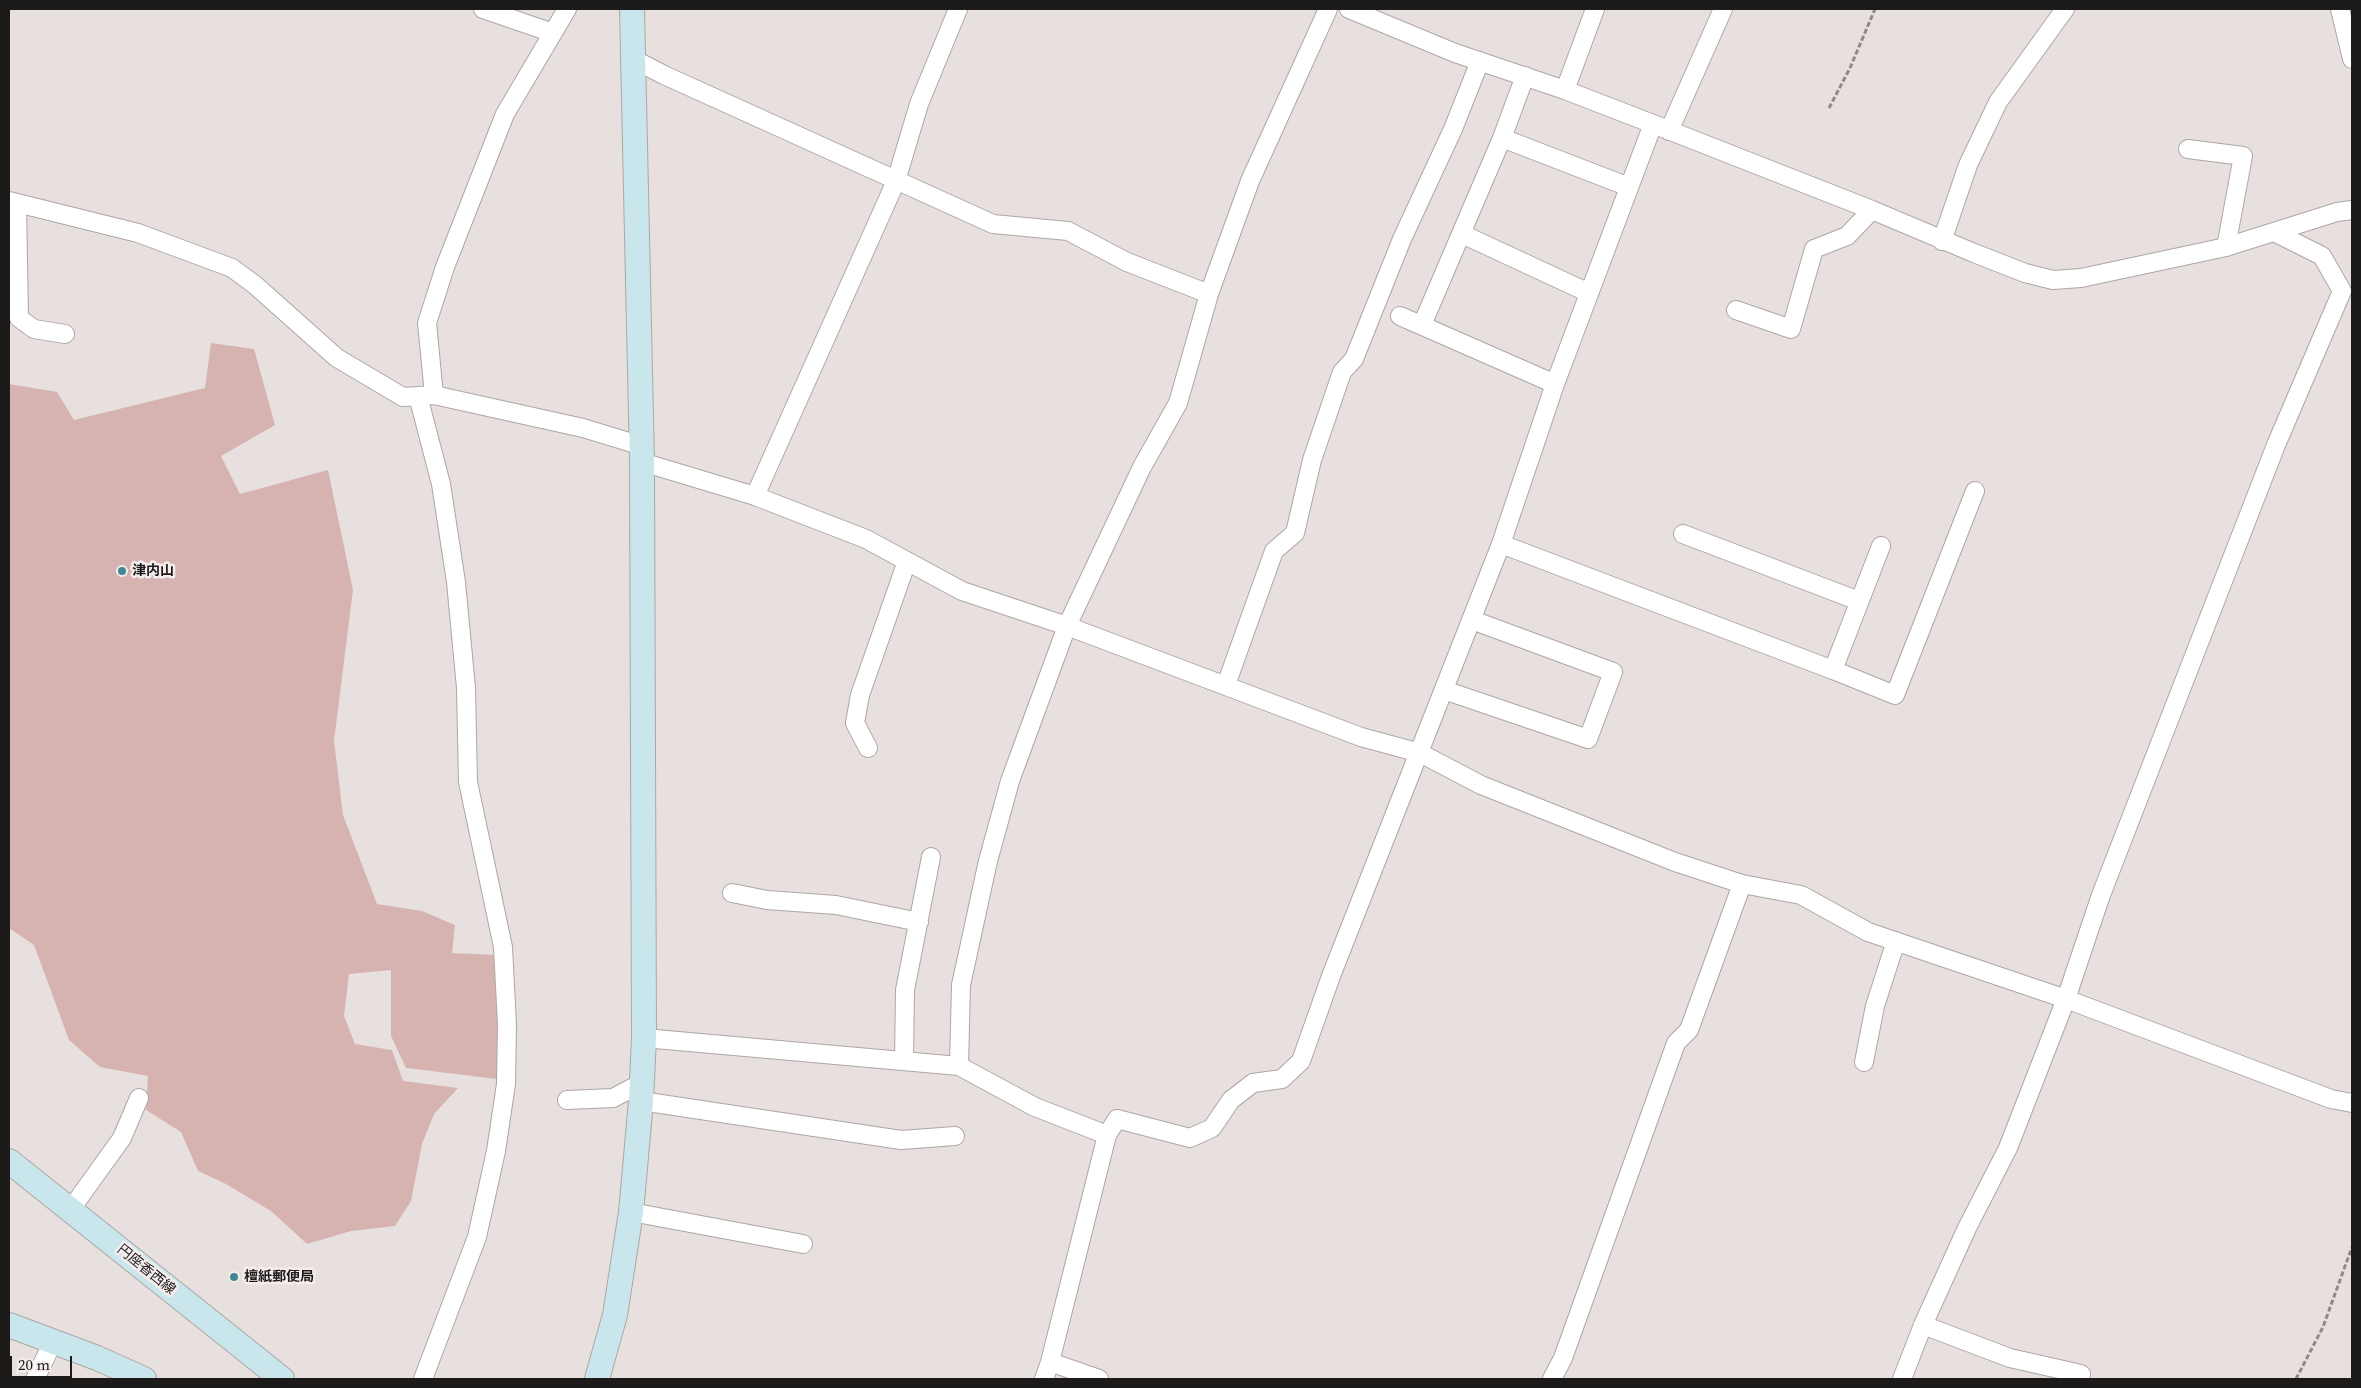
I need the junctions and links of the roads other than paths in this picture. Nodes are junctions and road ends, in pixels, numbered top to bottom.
1 (483, 9) edge
2 (567, 9) edge
3 (632, 9) edge
4 (958, 9) edge
5 (1328, 9) edge
6 (1348, 9) edge
7 (1594, 9) edge
8 (1724, 9) edge
9 (2065, 9) edge
10 (2340, 9) edge
11 (553, 33) junction
12 (633, 59) junction
13 (2352, 59) edge
14 (1480, 61) junction
15 (1525, 76) junction
16 (1565, 90) junction
17 (1661, 127) junction
18 (1502, 138) junction
19 (2188, 149) dead end
20 (896, 181) junction
21 (1629, 188) junction
22 (13, 202) edge
23 (1872, 210) junction
24 (2352, 210) edge
25 (2276, 233) junction
26 (1462, 234) junction
27 (1942, 241) junction
28 (2226, 247) junction
29 (1588, 293) junction
30 (1209, 294) junction
31 (1736, 310) dead end
32 (1400, 316) dead end
33 (1422, 325) junction
34 (65, 334) dead end
35 (1555, 384) junction
36 (426, 396) junction
37 (642, 454) junction
38 (1976, 491) dead end
39 (755, 496) junction
40 (1683, 534) dead end
41 (1501, 544) junction
42 (1881, 546) dead end
43 (907, 561) junction
44 (1860, 601) junction
45 (1472, 620) junction
46 (1067, 626) junction
47 (1833, 670) junction
48 (1226, 685) junction
49 (1444, 690) junction
50 (868, 748) dead end
51 (1420, 753) junction
52 (931, 857) dead end
53 (1742, 884) junction
54 (732, 893) dead end
55 (918, 922) junction
56 (1896, 941) junction
57 (2066, 999) junction
58 (644, 1038) junction
59 (904, 1061) junction
60 (1864, 1062) dead end
61 (959, 1066) junction
62 (642, 1092) junction
63 (139, 1098) dead end
64 (567, 1100) dead end
65 (2352, 1103) edge
66 (1107, 1135) junction
67 (955, 1136) dead end
68 (9, 1161) edge
69 (71, 1209) junction
70 (631, 1212) junction
71 (803, 1244) dead end
72 (9, 1325) edge
73 (1923, 1325) junction
74 (53, 1342) junction
75 (1050, 1362) junction
76 (2081, 1374) dead end
77 (35, 1379) edge
78 (144, 1379) edge
79 (282, 1379) edge
80 (423, 1379) edge
81 (597, 1379) edge
82 (1044, 1379) edge
83 (1099, 1379) edge
84 (1552, 1379) edge
85 (1902, 1379) edge

1 - 11 street
2 - 11 street
3 - 12 street
4 - 20 street
5 - 30 street
6 - 14 street
7 - 16 street
8 - 17 street
9 - 27 street
10 - 13 street
11 - 36 street
12 - 20 street
12 - 37 street
14 - 15 street
14 - 48 street
15 - 16 street
15 - 18 street
16 - 17 street
17 - 21 street
17 - 23 street
18 - 21 street
18 - 26 street
19 - 28 street
20 - 30 street
20 - 39 street
21 - 29 street
22 - 34 street
22 - 36 street
23 - 27 street
23 - 31 street
24 - 25 street
25 - 28 street
25 - 57 street
26 - 29 street
26 - 33 street
27 - 28 street
29 - 35 street
30 - 46 street
32 - 33 street
33 - 35 street
35 - 41 street
36 - 37 street
36 - 80 street
37 - 39 street
37 - 58 street
38 - 47 street
39 - 43 street
40 - 44 street
41 - 45 street
41 - 47 street
42 - 44 street
43 - 46 street
43 - 50 street
44 - 47 street
45 - 49 street
45 - 49 street
46 - 48 street
46 - 61 street
48 - 51 street
49 - 51 street
51 - 53 street
51 - 66 street
52 - 55 street
53 - 56 street
53 - 84 street
54 - 55 street
55 - 59 street
56 - 57 street
56 - 60 street
57 - 65 street
57 - 73 street
58 - 59 street
58 - 62 street
59 - 61 street
61 - 66 street
62 - 64 street
62 - 67 street
62 - 70 street
63 - 69 street
66 - 75 street
68 - 69 street, 円座香西線
69 - 79 street, 円座香西線
70 - 71 street
70 - 81 street
72 - 74 street
73 - 76 street
73 - 85 street
74 - 77 street
74 - 78 street
75 - 82 street
75 - 83 street

